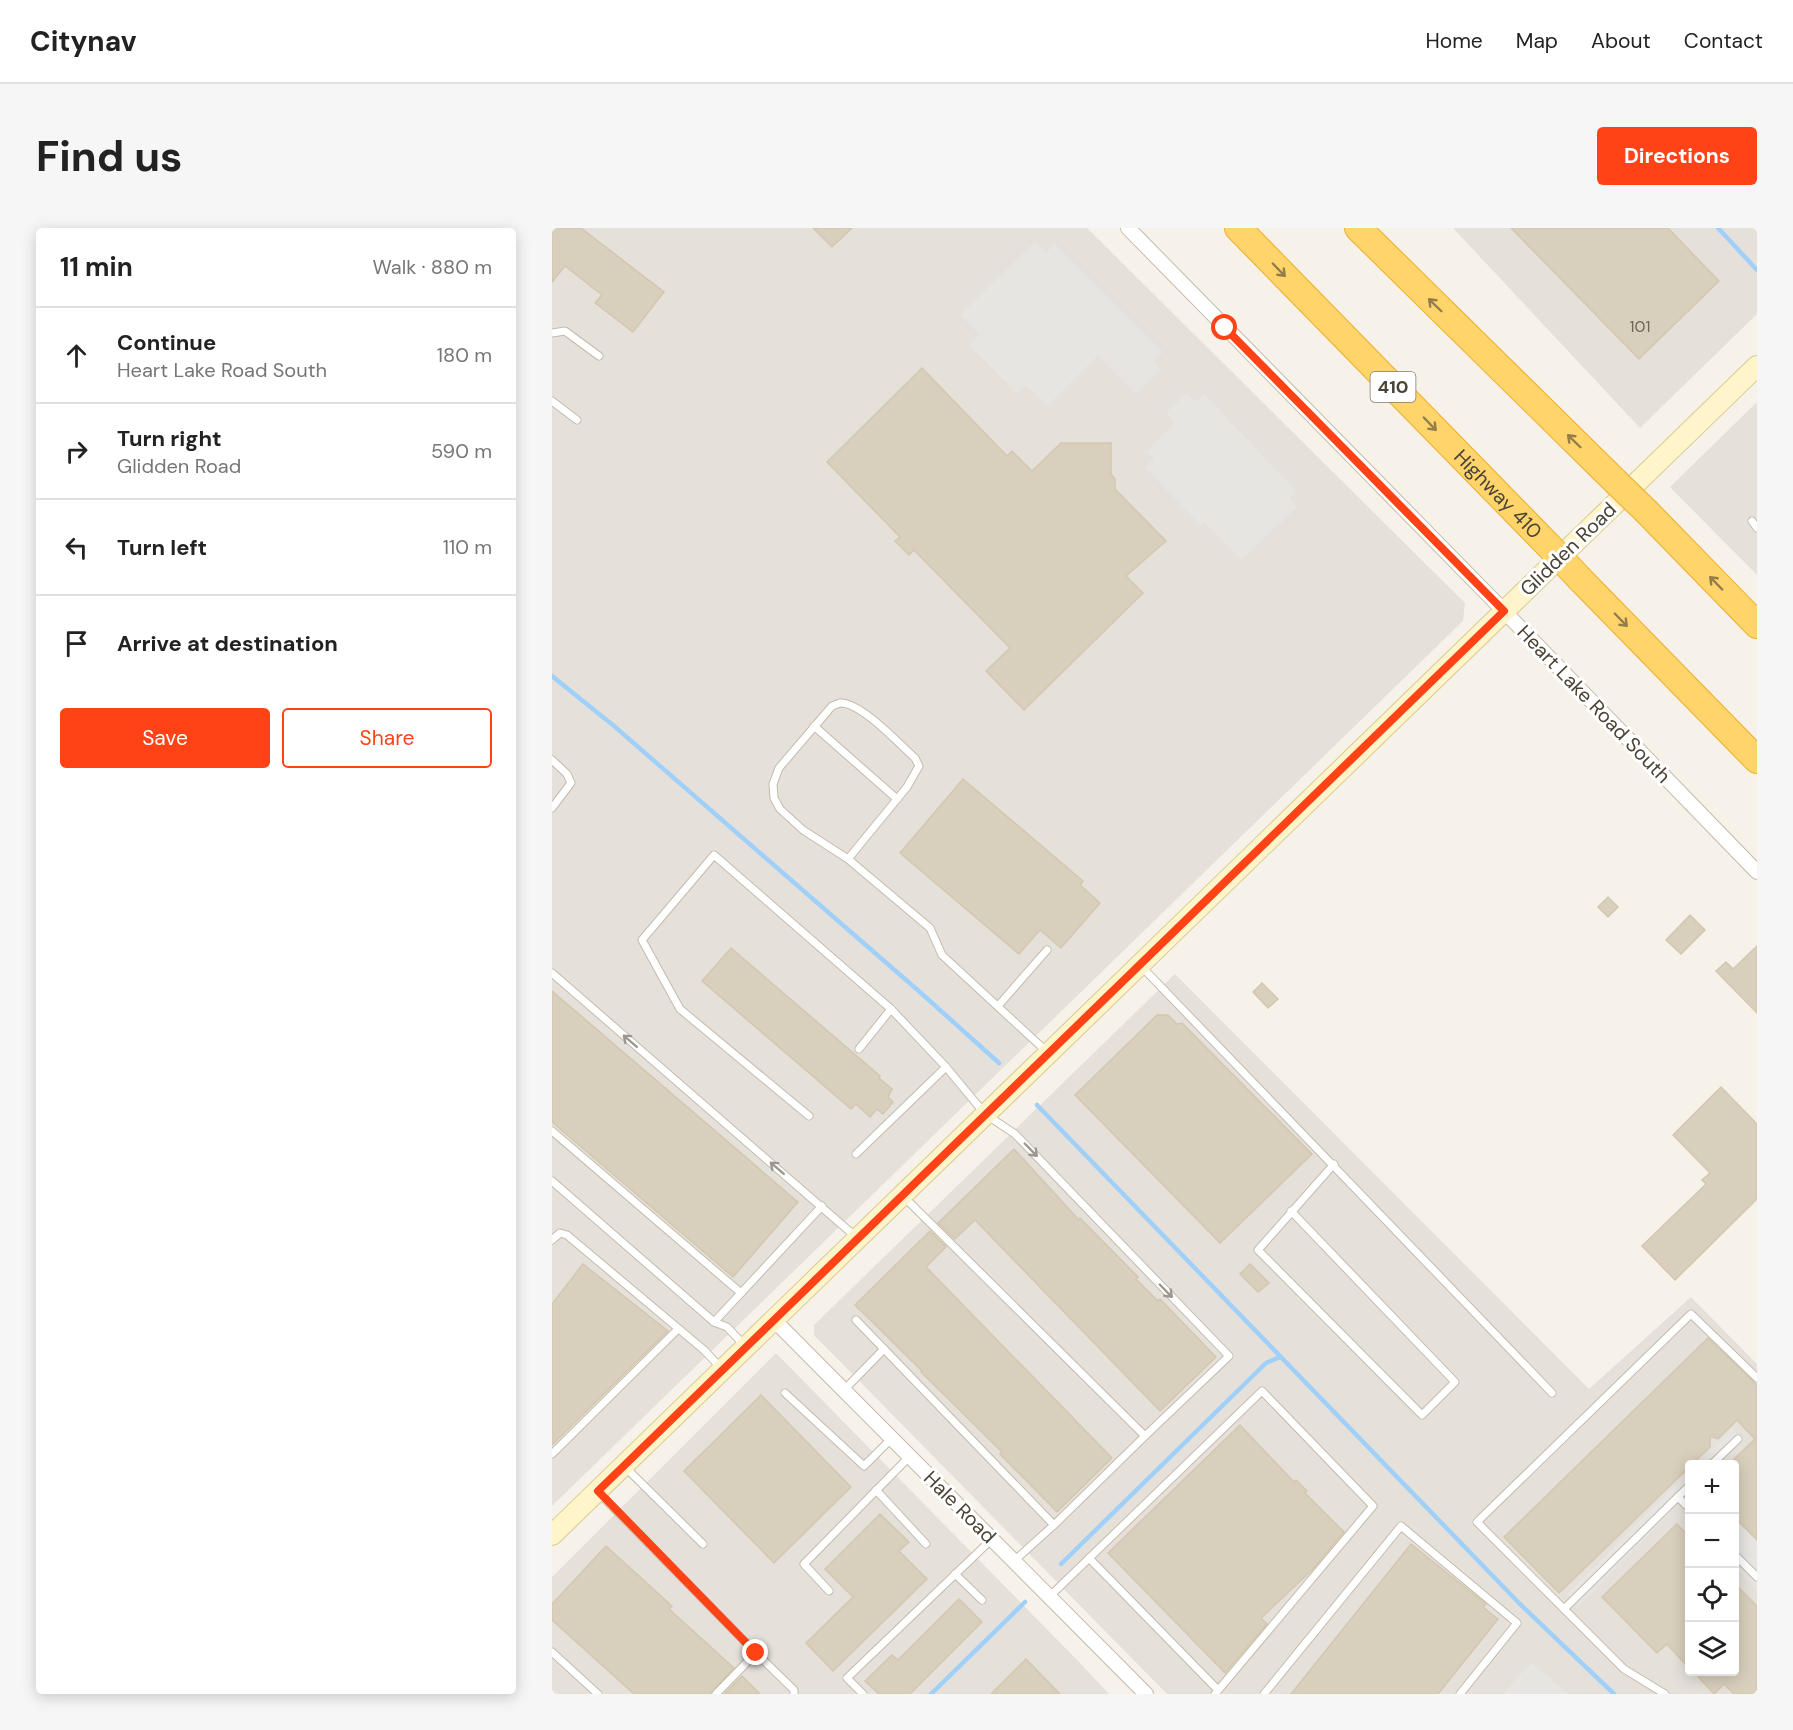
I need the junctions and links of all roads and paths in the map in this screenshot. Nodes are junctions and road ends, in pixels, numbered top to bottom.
1 (1128, 228) edge
2 (1238, 228) edge
3 (1358, 228) edge
4 (552, 333) edge
5 (599, 356) dead end
6 (1757, 366) edge
7 (552, 401) edge
8 (577, 420) dead end
9 (1504, 611) junction
10 (1757, 625) edge
11 (814, 726) junction
12 (552, 760) edge
13 (1757, 760) edge
14 (897, 800) junction
15 (552, 808) edge
16 (848, 858) junction
17 (1757, 872) edge
18 (1047, 950) dead end
19 (1140, 964) junction
20 (552, 973) edge
21 (998, 1006) junction
22 (891, 1009) junction
23 (859, 1049) dead end
24 (1048, 1053) junction
25 (946, 1067) junction
26 (985, 1114) junction
27 (809, 1116) dead end
28 (552, 1131) edge
29 (856, 1154) dead end
30 (1334, 1164) junction
31 (552, 1181) edge
32 (903, 1195) junction
33 (822, 1206) junction
34 (1291, 1212) junction
35 (858, 1239) junction
36 (552, 1240) edge
37 (741, 1293) junction
38 (856, 1320) dead end
39 (775, 1321) junction
40 (714, 1322) junction
41 (678, 1329) junction
42 (747, 1348) junction
43 (884, 1349) junction
44 (724, 1370) junction
45 (1757, 1377) edge
46 (844, 1390) junction
47 (785, 1393) dead end
48 (1552, 1393) dead end
49 (1145, 1436) junction
50 (892, 1438) junction
51 (1738, 1439) dead end
52 (552, 1454) edge
53 (910, 1456) junction
54 (1716, 1460) edge
55 (625, 1467) junction
56 (1685, 1489) edge
57 (876, 1490) junction
58 (598, 1491) junction
59 (1678, 1497) junction
60 (1685, 1505) edge
61 (1054, 1525) junction
62 (552, 1535) edge
63 (992, 1539) junction
64 (703, 1544) dead end
65 (926, 1544) dead end
66 (1089, 1558) junction
67 (1739, 1559) edge
68 (1014, 1561) junction
69 (954, 1574) junction
70 (1757, 1578) edge
71 (830, 1591) dead end
72 (1049, 1597) junction
73 (982, 1600) dead end
74 (1564, 1609) junction
75 (552, 1652) edge
76 (756, 1653) junction
77 (1217, 1692) edge
78 (598, 1694) edge
79 (716, 1694) edge
80 (794, 1694) edge
81 (863, 1694) edge
82 (1146, 1694) edge
83 (1264, 1694) edge
84 (1460, 1694) edge
85 (1665, 1694) edge

1 - 9 street, Heart Lake Road South
2 -> 13 highway, Highway 410 / 410, bridge
10 -> 3 highway, bridge
4 - 5 lane
6 - 9 street, Glidden Road
7 - 8 lane
9 - 17 street, Heart Lake Road South
9 - 19 street, Glidden Road
11 - 14 lane
11 - 14 lane
11 - 16 lane
12 - 15 lane
14 - 16 lane
16 - 21 lane
18 - 21 lane
19 - 24 street, Glidden Road
19 - 30 lane
33 -> 20 lane
21 - 24 lane
22 - 23 lane
22 - 25 lane
22 - 27 lane
24 - 26 street, Glidden Road
25 - 26 lane
25 - 29 lane
26 - 32 street, Glidden Road
26 -> 49 lane
28 - 37 lane
30 - 34 lane
30 - 48 lane
31 - 40 lane
32 - 35 street, Glidden Road
32 - 49 lane
33 - 35 lane
33 - 37 lane
34 - 34 lane
35 - 39 street, Glidden Road
36 - 41 lane
37 - 40 lane
38 - 43 lane
39 - 42 street, Glidden Road
39 - 46 street, Hale Road
40 - 42 lane
41 - 44 lane
41 - 52 lane
42 - 44 street, Glidden Road
43 - 46 lane
43 - 61 lane
44 - 55 street, Glidden Road
45 - 74 lane
46 - 50 street, Hale Road
47 - 50 lane
49 - 61 lane
50 - 53 street, Hale Road
51 - 54 lane
53 - 57 lane
53 - 63 street, Hale Road
55 - 58 street, Glidden Road
55 - 64 lane
56 - 59 lane
57 - 65 lane
57 - 71 lane
58 - 62 street, Glidden Road
58 - 76 lane
59 - 60 lane
59 - 74 lane
61 - 68 lane
63 - 68 street, Hale Road
63 - 69 lane
66 - 72 lane
66 - 77 lane
66 - 77 lane
67 - 70 lane
68 - 72 street, Hale Road
69 - 73 lane
69 - 81 lane
72 - 82 street, Hale Road
74 - 85 lane
75 - 78 lane
76 - 79 lane
76 - 80 lane
83 - 84 lane

